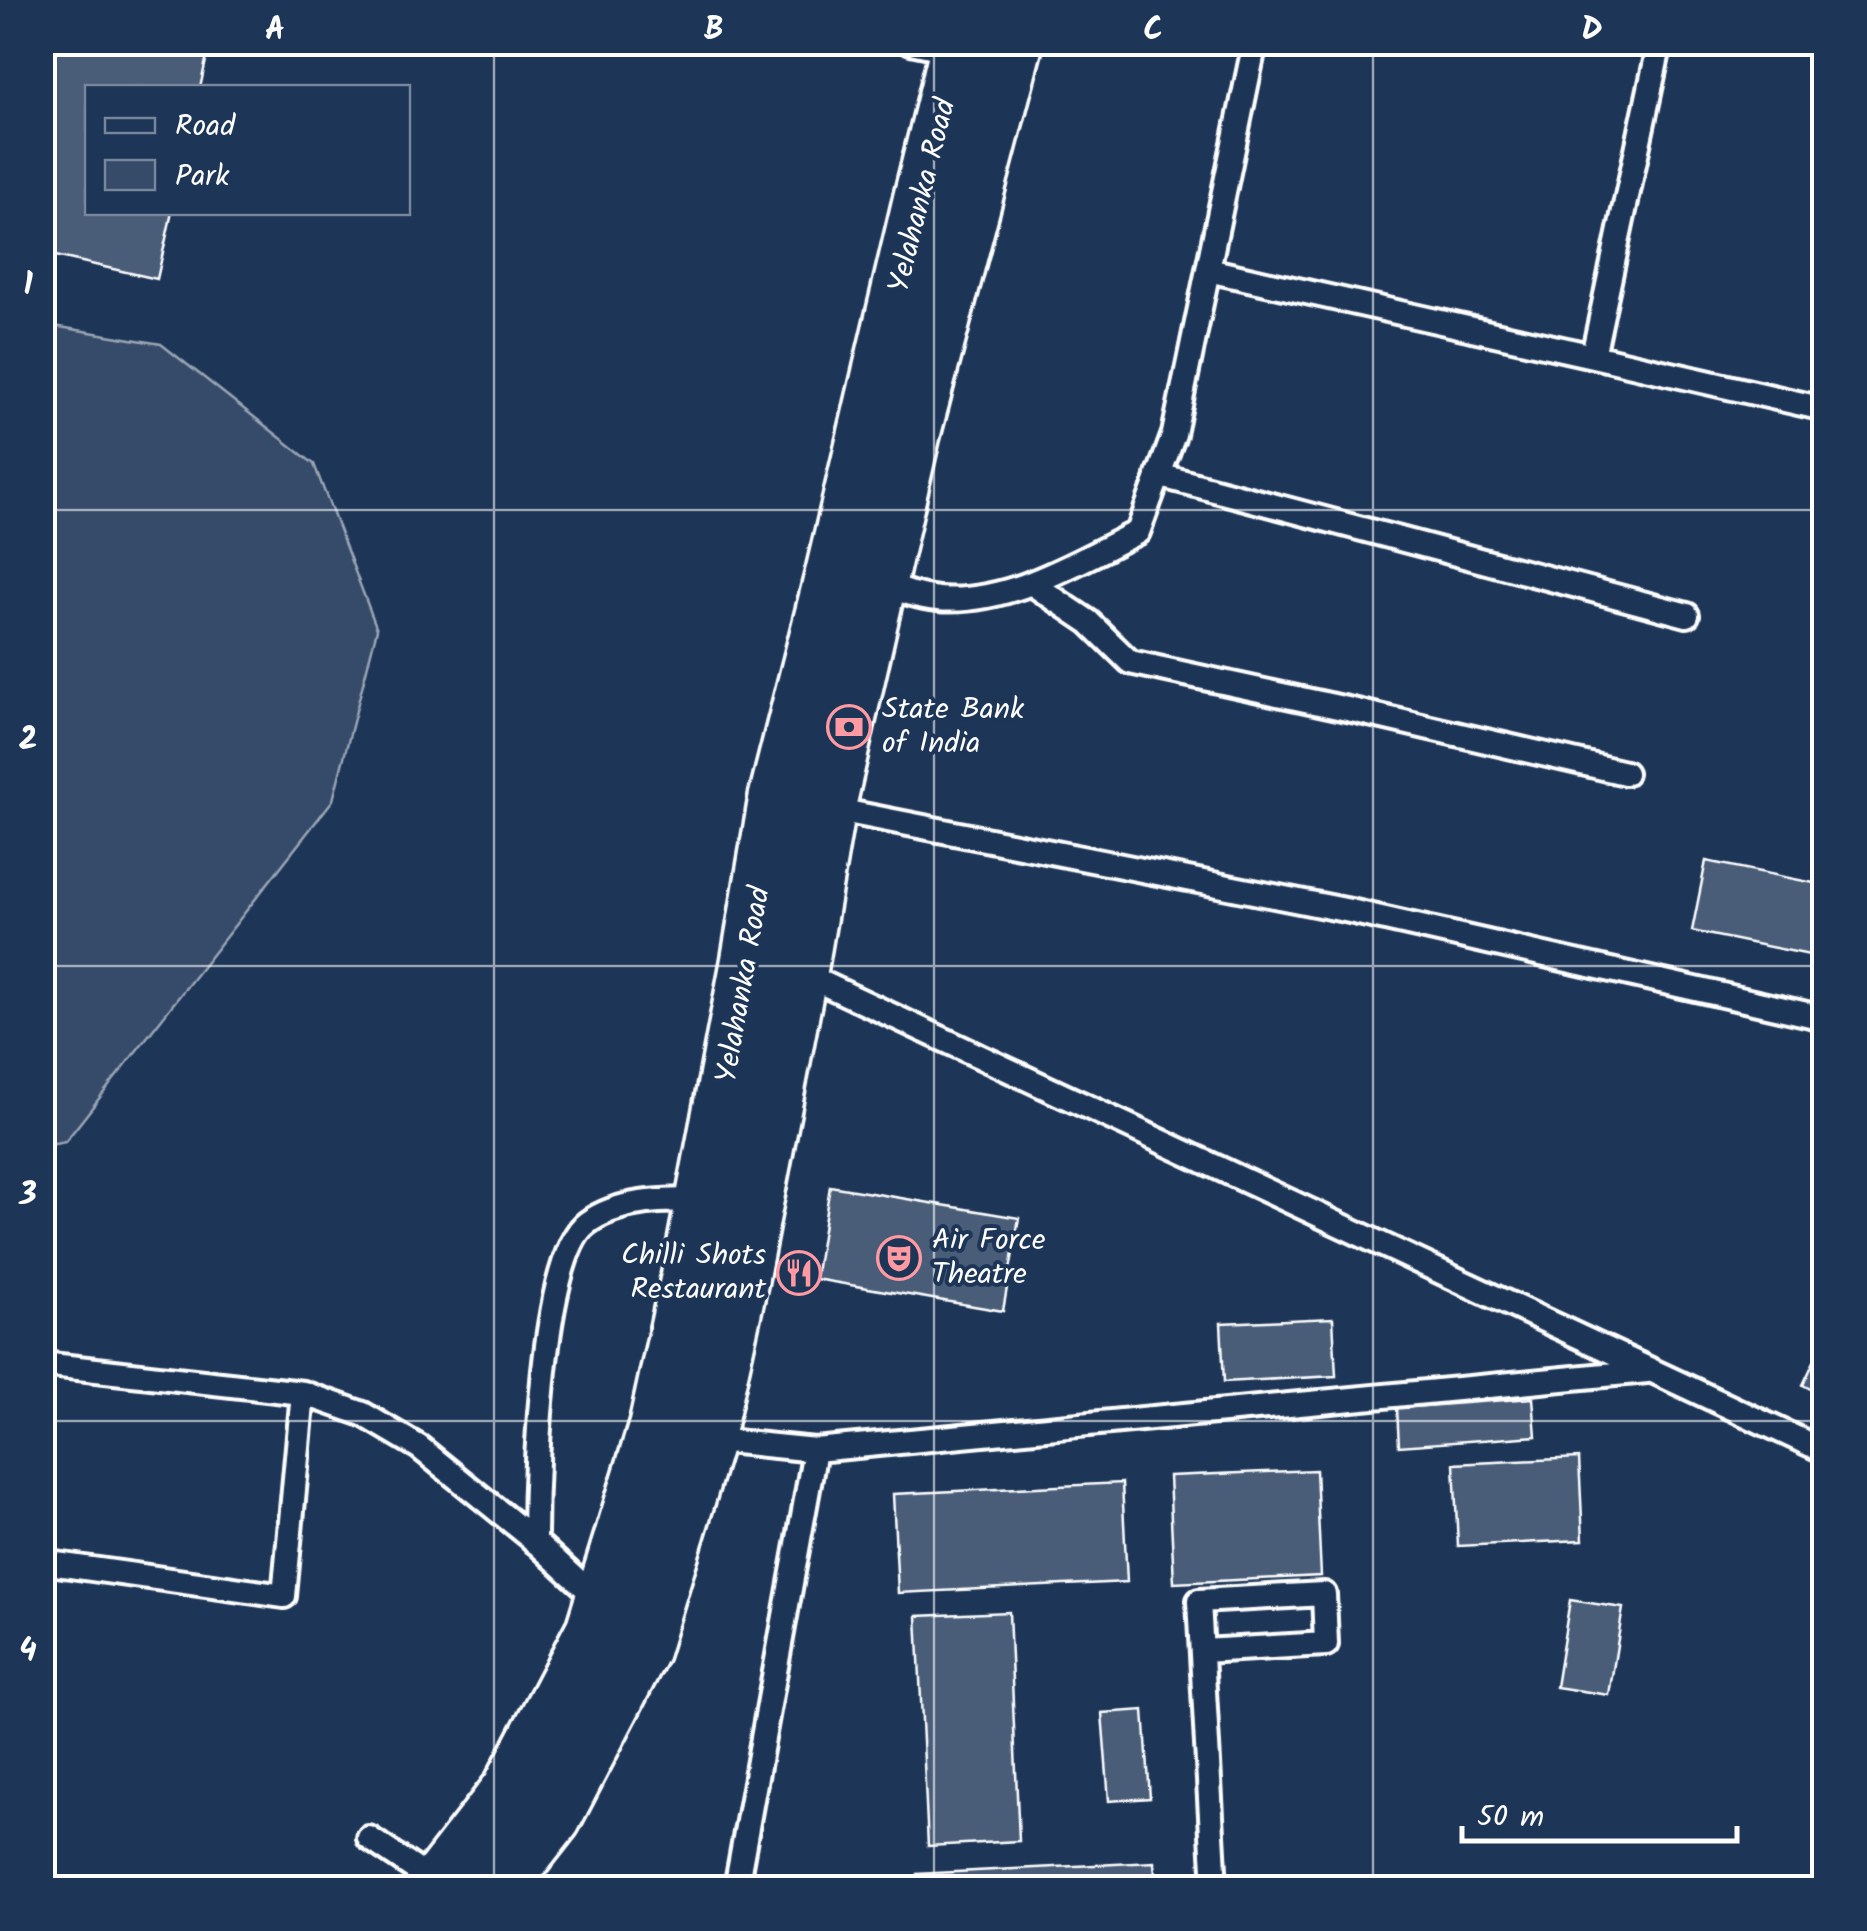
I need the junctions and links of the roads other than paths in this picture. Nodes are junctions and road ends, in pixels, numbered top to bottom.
1 (1255, 42) edge
2 (1660, 42) edge
3 (975, 51) edge
4 (1208, 270) junction
5 (1593, 356) junction
6 (1824, 409) edge
7 (1158, 475) junction
8 (856, 577) junction
9 (1031, 583) junction
10 (1687, 615) dead end
11 (1625, 774) dead end
12 (827, 808) junction
13 (774, 967) junction
14 (1824, 1018) edge
15 (729, 1204) junction
16 (42, 1364) edge
17 (1650, 1370) junction
18 (303, 1393) junction
19 (705, 1439) junction
20 (815, 1450) junction
21 (1824, 1451) edge
22 (535, 1542) junction
23 (42, 1562) edge
24 (602, 1603) junction
25 (1202, 1651) junction
26 (370, 1838) dead end
27 (435, 1887) edge
28 (498, 1888) edge
29 (736, 1888) edge
30 (1215, 1888) edge

1 - 4 lane
2 - 5 lane
3 - 8 main road, Yelahanka Road
4 - 5 lane
4 - 7 lane
5 - 6 lane
7 - 9 lane
7 - 10 lane
8 - 9 lane
8 - 12 main road, Yelahanka Road
8 - 13 main road, Yelahanka Road
9 - 11 lane
12 - 13 main road, Yelahanka Road
12 - 14 lane
13 - 15 main road, Yelahanka Road
13 - 17 lane
15 - 19 main road, Yelahanka Road
15 - 22 lane
15 - 24 main road, Yelahanka Road
16 - 18 lane
17 - 20 lane
17 - 21 lane
18 - 22 lane
18 - 23 lane
19 - 20 lane
19 - 28 main road, Yelahanka Road
20 - 29 lane
22 - 24 lane
24 - 27 main road, Yelahanka Road
25 - 25 lane
25 - 30 lane
26 - 27 lane

